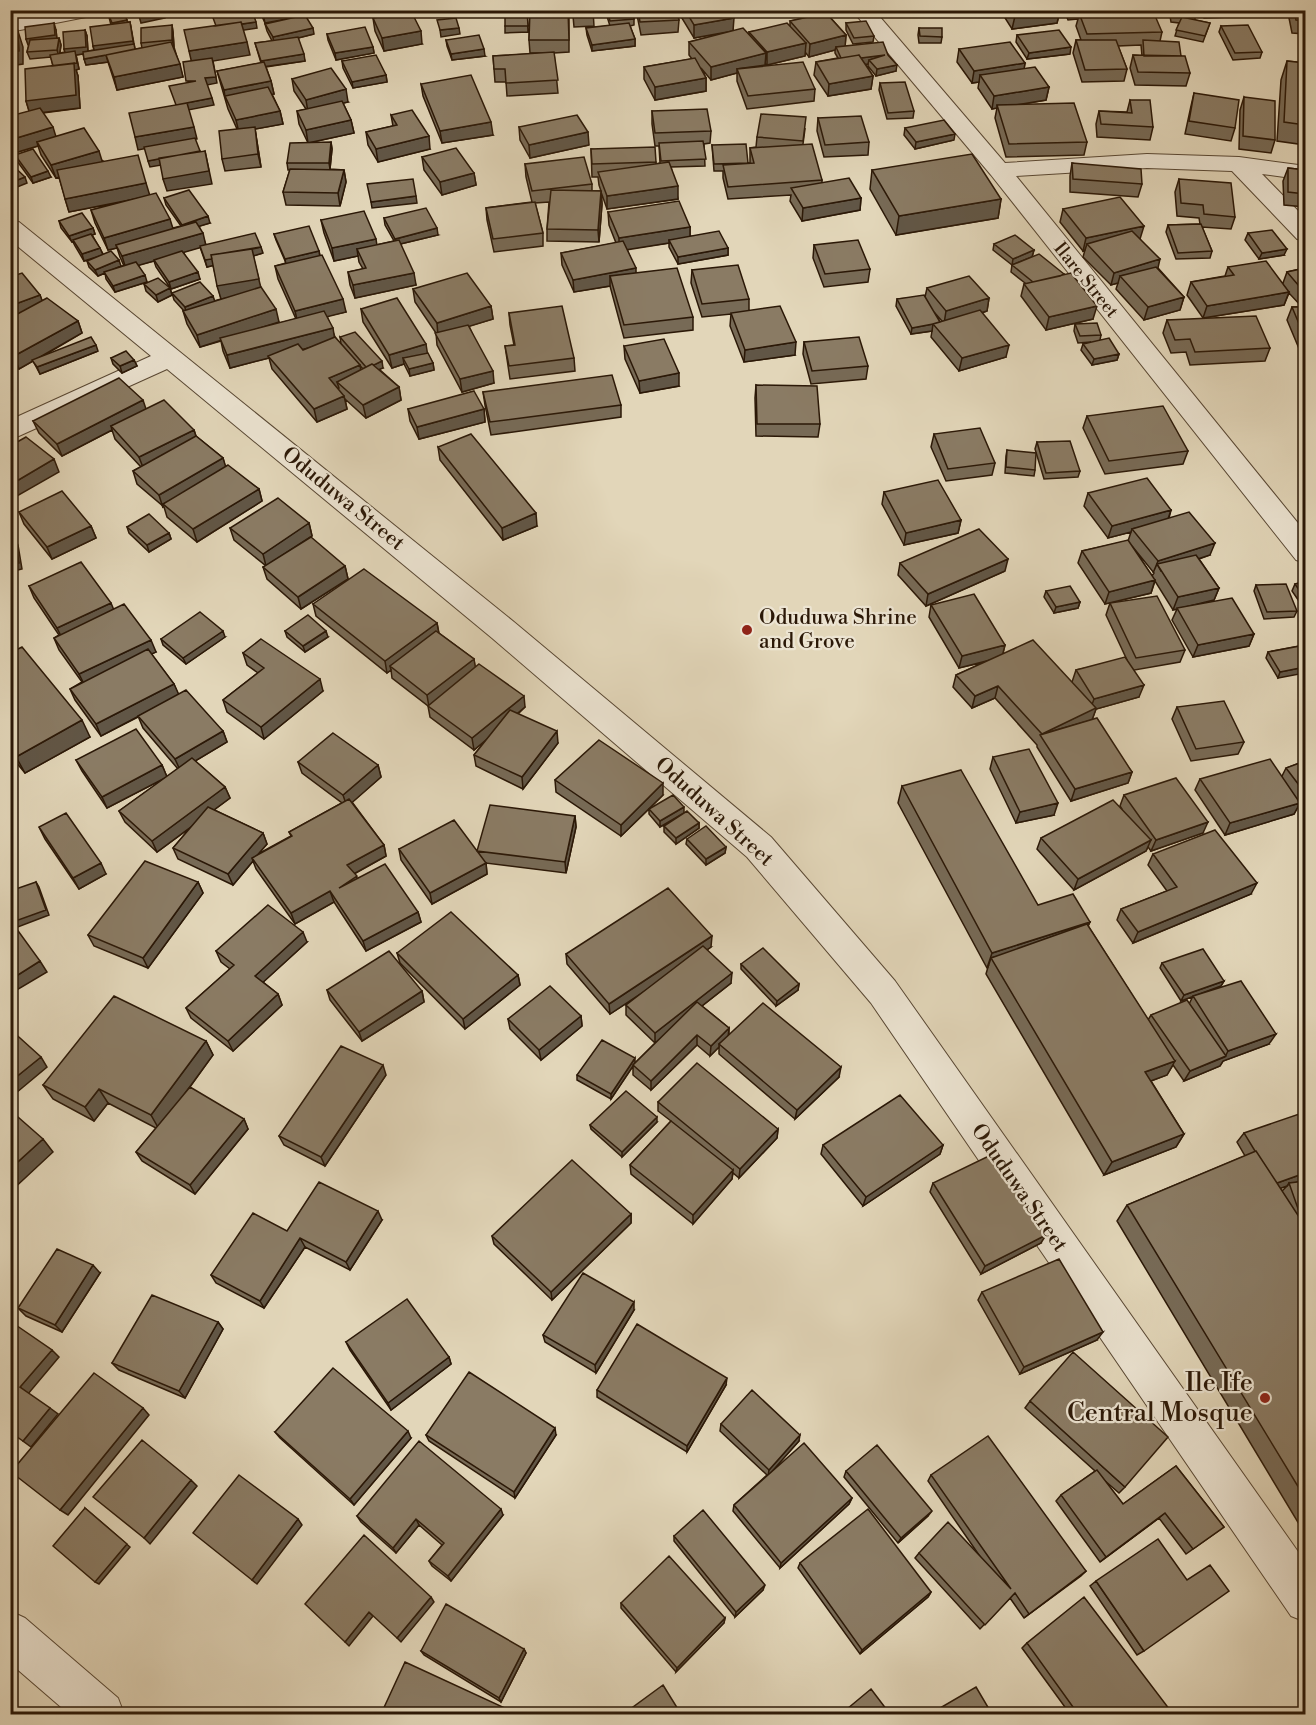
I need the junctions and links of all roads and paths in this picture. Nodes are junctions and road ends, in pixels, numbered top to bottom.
1 (92, 10) edge
2 (862, 10) edge
3 (10, 26) edge
4 (1239, 164) junction
5 (999, 170) junction
6 (1305, 173) edge
7 (10, 227) edge
8 (1305, 234) edge
9 (171, 357) junction
10 (10, 431) edge
11 (1305, 553) edge
12 (1305, 1601) edge
13 (10, 1633) edge
14 (102, 1714) edge

1 - 3 street
2 - 5 street, Ilare Street
4 - 5 street
4 - 6 street
4 - 8 street
5 - 11 street, Ilare Street
7 - 9 street, Oduduwa Street
9 - 10 street
9 - 12 street, Oduduwa Street
13 - 14 street

